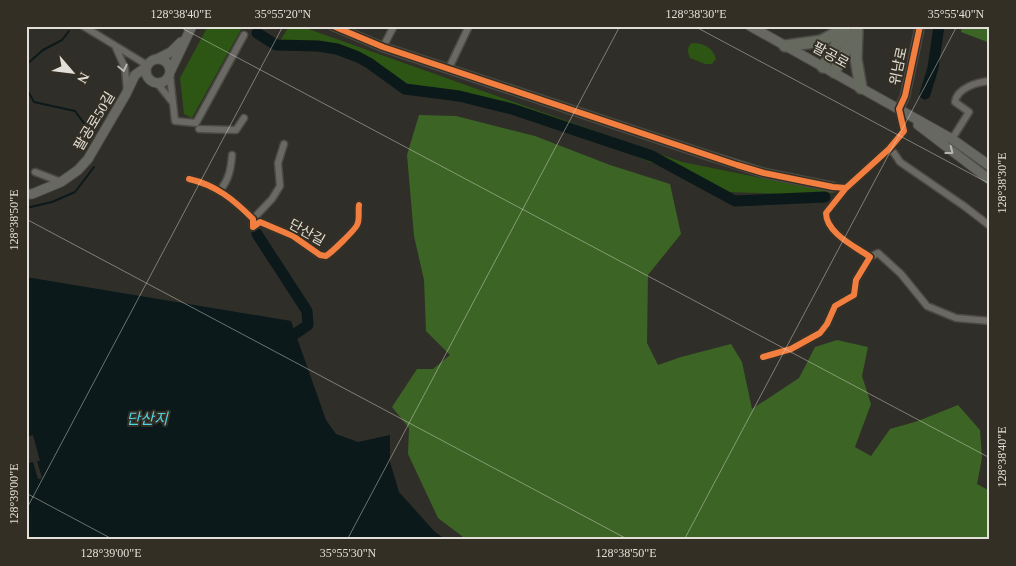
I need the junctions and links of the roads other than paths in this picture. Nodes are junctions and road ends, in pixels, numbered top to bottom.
1 (83, 26) edge
2 (192, 26) edge
3 (334, 26) edge
4 (394, 26) edge
5 (469, 26) edge
6 (750, 26) edge
7 (920, 26) edge
8 (852, 28) edge
9 (244, 35) dead end
10 (185, 38) junction
11 (785, 46) junction
12 (115, 47) junction
13 (383, 47) junction
14 (157, 59) junction
15 (146, 66) junction
16 (823, 66) junction
17 (449, 68) junction
18 (834, 72) junction
19 (170, 74) junction
20 (148, 80) junction
21 (990, 81) edge
22 (158, 84) junction
23 (128, 88) junction
24 (862, 88) junction
25 (174, 103) junction
26 (899, 110) junction
27 (244, 118) dead end
28 (199, 129) dead end
29 (952, 139) junction
30 (284, 144) dead end
31 (889, 149) junction
32 (232, 155) dead end
33 (990, 166) edge
34 (35, 172) dead end
35 (189, 179) dead end
36 (990, 180) edge
37 (61, 182) junction
38 (833, 187) joint
39 (846, 188) junction
40 (220, 190) junction
41 (26, 194) edge
42 (359, 206) dead end
43 (253, 219) junction
44 (990, 226) edge
45 (870, 257) junction
46 (990, 321) edge
47 (764, 357) dead end

1 - 12 street
2 - 10 street
3 - 13 street
4 - 13 street
5 - 17 street
6 - 11 street, 팔공로
7 - 26 street, 위남로
8 - 11 highway
8 - 16 highway
8 - 18 highway
8 - 24 highway
9 - 25 street
10 - 14 street
10 - 19 street
11 - 16 street, 팔공로
12 - 15 street
12 -> 23 street
13 - 17 street
14 - 15 street
14 - 19 street
15 - 20 street
15 - 23 street, 팔공로50길
16 - 18 street, 팔공로
17 - 38 street
18 - 24 street, 팔공로
19 - 22 street
19 - 25 street
20 - 22 street
20 - 23 street
21 - 29 street
22 - 25 street
23 - 37 street, 팔공로50길
24 - 26 street, 팔공로
26 - 29 street, 팔공로
26 - 31 street
26 -> 36 street, 팔공로
27 - 28 street
29 - 33 street, 팔공로
30 - 43 street
31 - 39 street
31 - 44 street
32 - 40 street
34 - 37 street
35 - 40 street, 단산길
37 - 41 street, 팔공로50길
38 - 39 street
39 - 45 street
40 - 43 street, 단산길
42 - 43 street, 단산길
45 - 46 street
45 - 47 street

